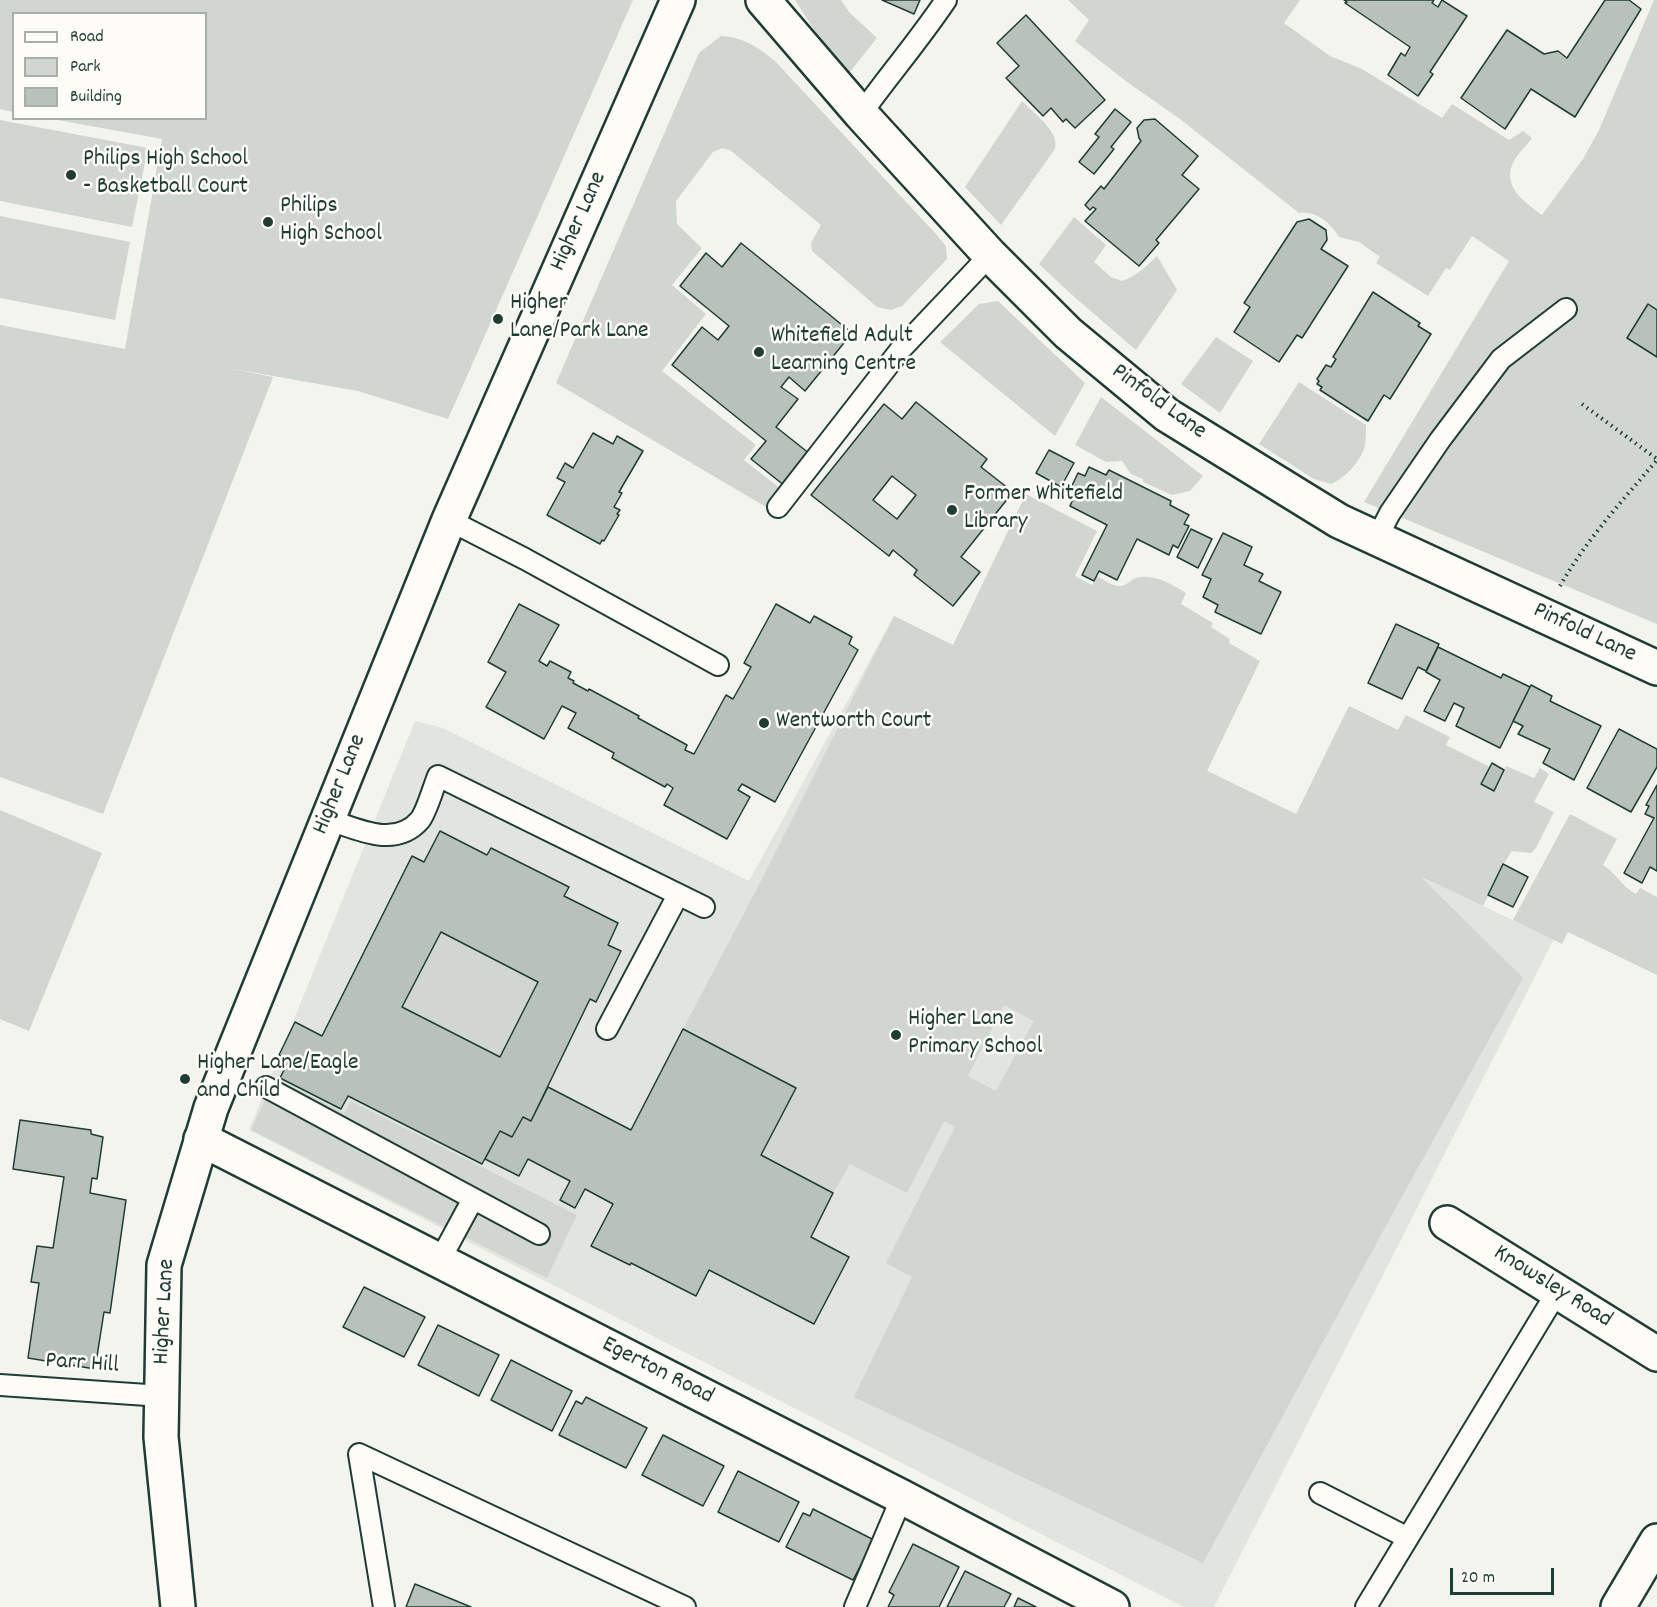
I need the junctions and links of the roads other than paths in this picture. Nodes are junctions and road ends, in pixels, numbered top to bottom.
1 (678, 0) edge
2 (763, 0) edge
3 (946, 0) edge
4 (861, 114) junction
5 (990, 255) junction
6 (1566, 309) dead end
7 (778, 507) dead end
8 (448, 520) junction
9 (1377, 538) junction
10 (718, 665) dead end
11 (1657, 668) edge
12 (327, 819) junction
13 (678, 895) junction
14 (704, 907) dead end
15 (607, 1029) dead end
16 (266, 1087) dead end
17 (201, 1139) junction
18 (473, 1199) junction
19 (1447, 1223) dead end
20 (539, 1234) dead end
21 (440, 1260) junction
22 (1557, 1292) junction
23 (1657, 1354) edge
24 (0, 1386) edge
25 (162, 1396) junction
26 (1320, 1493) dead end
27 (902, 1497) junction
28 (1408, 1538) junction
29 (1657, 1540) edge
30 (179, 1606) edge
31 (384, 1607) edge
32 (685, 1607) edge
33 (855, 1607) edge
34 (1112, 1607) edge
35 (1366, 1607) edge
36 (1618, 1607) edge

1 - 8 main road, Higher Lane
2 - 4 main road, Pinfold Lane
3 - 4 lane
4 - 5 main road, Pinfold Lane
5 - 7 lane
5 - 9 main road, Pinfold Lane
6 - 9 lane
8 - 10 lane
8 - 12 main road, Higher Lane
9 - 11 main road, Pinfold Lane
12 - 13 lane
12 - 17 main road, Higher Lane
13 - 14 lane
13 - 15 lane
16 - 18 lane
17 - 21 main road, Egerton Road
17 - 25 main road, Higher Lane
18 - 20 lane
18 - 21 lane
19 - 22 main road, Knowsley Road
21 - 27 main road, Egerton Road
22 - 23 main road, Knowsley Road
22 - 28 lane
24 - 25 lane, Parr Hill
25 - 30 main road, Higher Lane
26 - 28 lane
27 - 33 lane
27 - 34 main road, Egerton Road
28 - 35 lane
29 - 36 main road
31 - 32 lane

